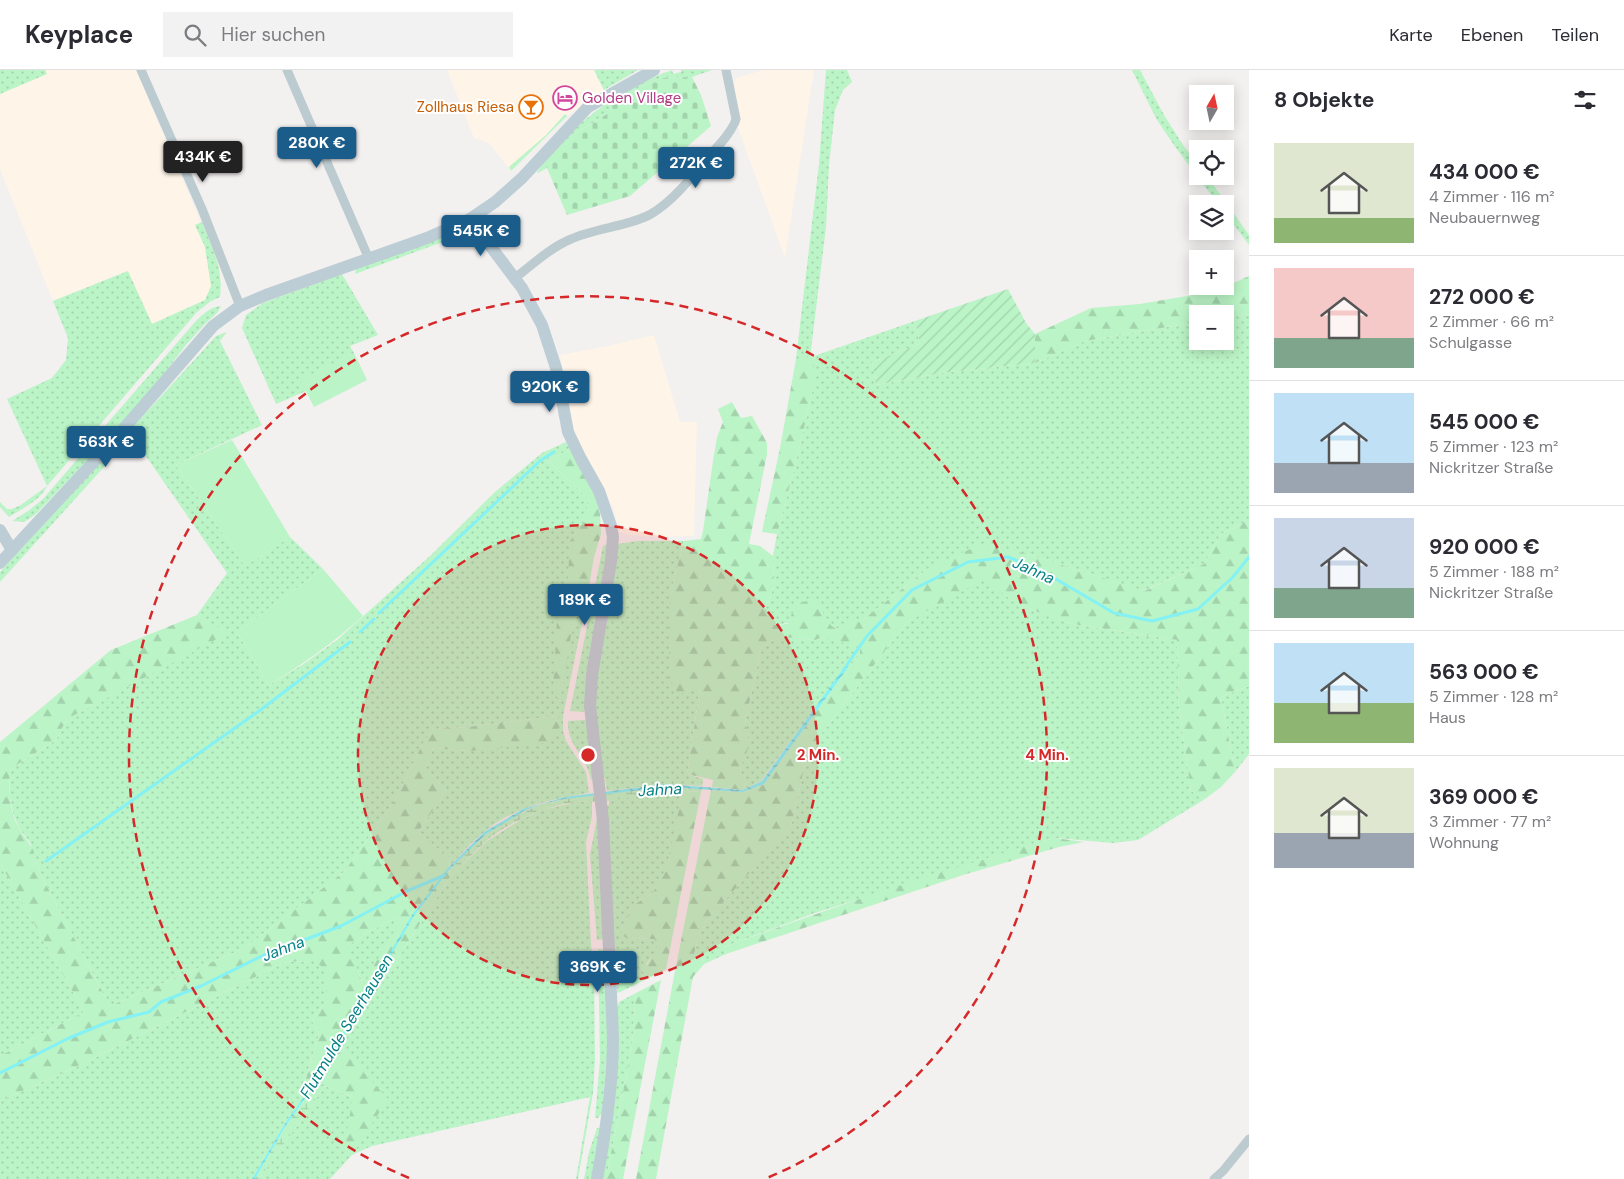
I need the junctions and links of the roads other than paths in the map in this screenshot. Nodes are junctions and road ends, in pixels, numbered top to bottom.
1 (142, 70) edge
2 (287, 70) edge
3 (653, 70) edge
4 (726, 70) edge
5 (470, 219) junction
6 (369, 259) junction
7 (515, 278) junction
8 (240, 306) junction
9 (0, 530) edge
10 (12, 550) junction
11 (0, 563) edge
12 (1249, 1140) edge
13 (597, 1179) edge
14 (1214, 1179) edge

1 - 8 street
2 - 6 street
3 - 5 street
4 - 7 street
5 - 6 street
5 - 7 street
6 - 8 street
7 - 13 street
8 - 10 street
9 - 10 street
10 - 11 street
12 - 14 street

